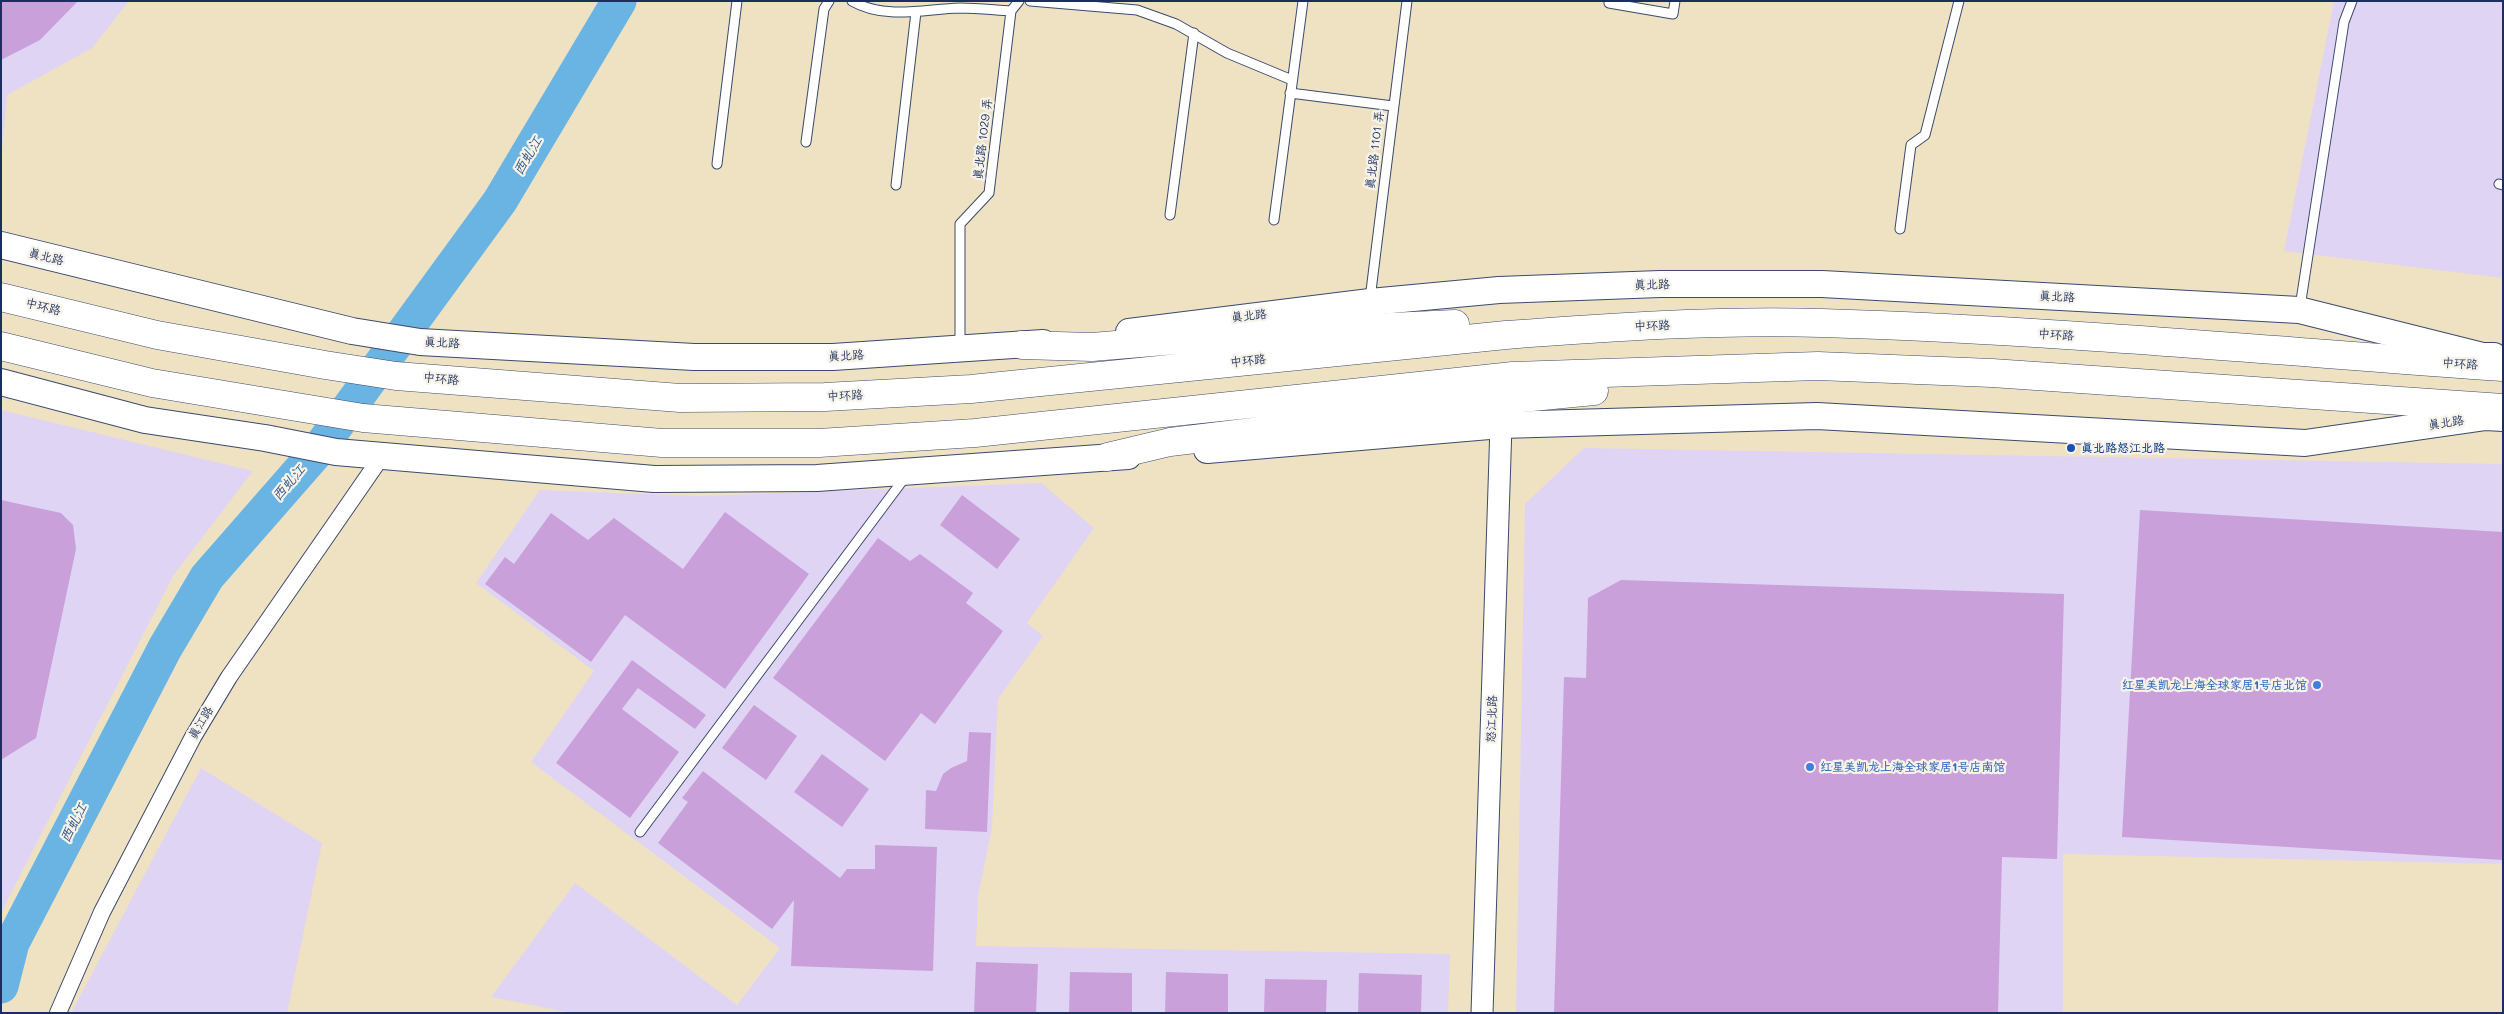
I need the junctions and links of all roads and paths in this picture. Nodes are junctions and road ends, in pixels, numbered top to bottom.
1 (737, 1) edge
2 (829, 1) edge
3 (852, 1) edge
4 (1019, 1) edge
5 (1030, 1) edge
6 (1303, 1) edge
7 (1407, 1) edge
8 (1610, 1) edge
9 (1675, 1) edge
10 (1959, 1) edge
11 (2352, 1) edge
12 (1011, 11) junction
13 (916, 12) junction
14 (1194, 33) junction
15 (1292, 80) junction
16 (1290, 93) junction
17 (1393, 106) junction
18 (806, 142) dead end
19 (717, 164) dead end
20 (896, 186) dead end
21 (1170, 214) dead end
22 (1274, 220) dead end
23 (1900, 229) dead end
24 (1, 245) edge
25 (1, 297) edge
26 (1370, 302) junction
27 (2299, 310) junction
28 (1584, 329) junction
29 (1022, 345) junction
30 (1, 346) edge
31 (960, 349) junction
32 (2503, 357) edge
33 (1818, 366) junction
34 (2503, 367) edge
35 (1, 382) edge
36 (2503, 408) edge
37 (2503, 418) edge
38 (1501, 425) junction
39 (382, 456) junction
40 (1107, 457) junction
41 (909, 472) junction
42 (640, 832) dead end
43 (58, 1013) edge
44 (1482, 1013) edge

1 - 19 lane
2 - 18 lane
3 - 13 lane
4 - 12 lane
5 - 14 lane
6 - 15 lane
7 - 17 lane, 真北路 1101 弄
8 - 9 lane
10 - 23 lane
11 - 27 lane
12 - 13 lane
12 - 31 lane, 真北路 1029 弄
13 - 20 lane
14 - 15 lane
14 - 21 lane
15 - 16 lane
16 - 17 lane
16 - 22 lane
17 - 26 lane, 真北路 1101 弄
24 - 31 main road, 真北路
25 - 28 highway, 中环路
26 - 27 main road, 真北路
26 - 29 main road, 真北路
27 - 32 main road, 真北路
28 - 29 highway
28 - 34 highway, 中环路
29 - 31 main road, 真北路
30 - 33 highway
33 - 36 highway
33 - 40 highway
35 - 39 main road, 真北路
37 - 38 main road, 真北路
38 - 40 main road, 真北路
38 - 44 street, 怒江北路
39 - 41 main road, 真北路
39 - 43 street, 真江路
40 - 41 main road, 真北路
41 - 42 lane

